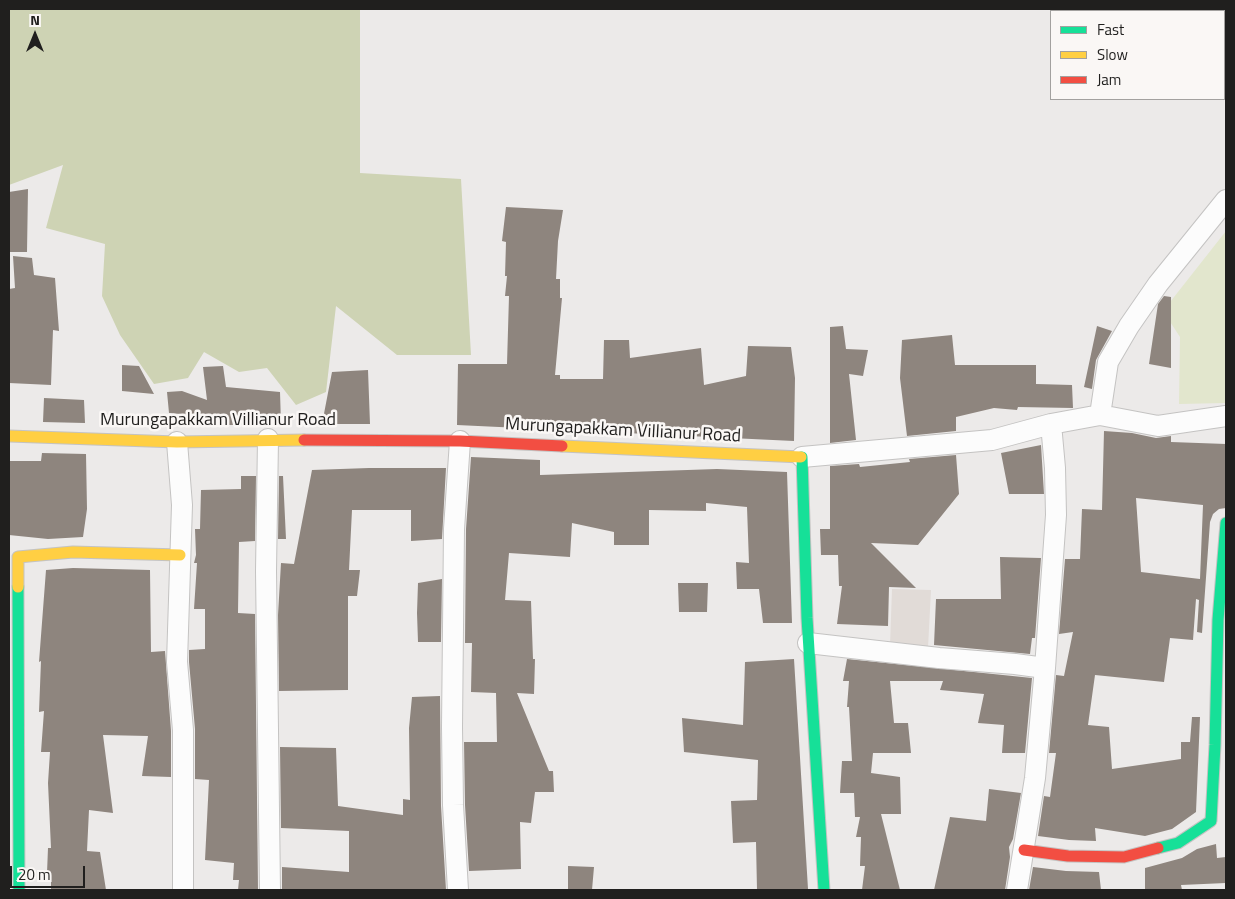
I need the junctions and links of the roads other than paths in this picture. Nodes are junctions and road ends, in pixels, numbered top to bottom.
1 (1226, 200) edge
2 (1100, 415) junction
3 (1226, 416) edge
4 (1051, 424) junction
5 (9, 436) edge
6 (268, 440) junction
7 (460, 441) junction
8 (177, 442) junction
9 (802, 457) junction
10 (1226, 523) edge
11 (180, 555) junction
12 (1222, 620) edge
13 (808, 644) junction
14 (1045, 668) junction
15 (1221, 745) edge
16 (1024, 850) junction
17 (19, 890) edge
18 (183, 890) edge
19 (270, 890) edge
20 (458, 890) edge
21 (824, 890) edge
22 (1017, 890) edge

1 - 2 street
2 - 3 street
2 - 4 street
4 - 9 street
4 - 14 street
5 - 8 main road, Murungapakkam Villianur Road
6 - 7 main road, Murungapakkam Villianur Road
6 - 8 main road, Murungapakkam Villianur Road
6 - 19 street
7 - 9 main road, Murungapakkam Villianur Road
7 - 20 street
8 - 11 street
9 - 13 main road
10 - 12 main road
11 - 17 main road
11 - 18 street
12 - 15 main road
13 - 14 street
13 - 21 main road
14 - 16 street
15 - 16 main road
16 - 22 street

